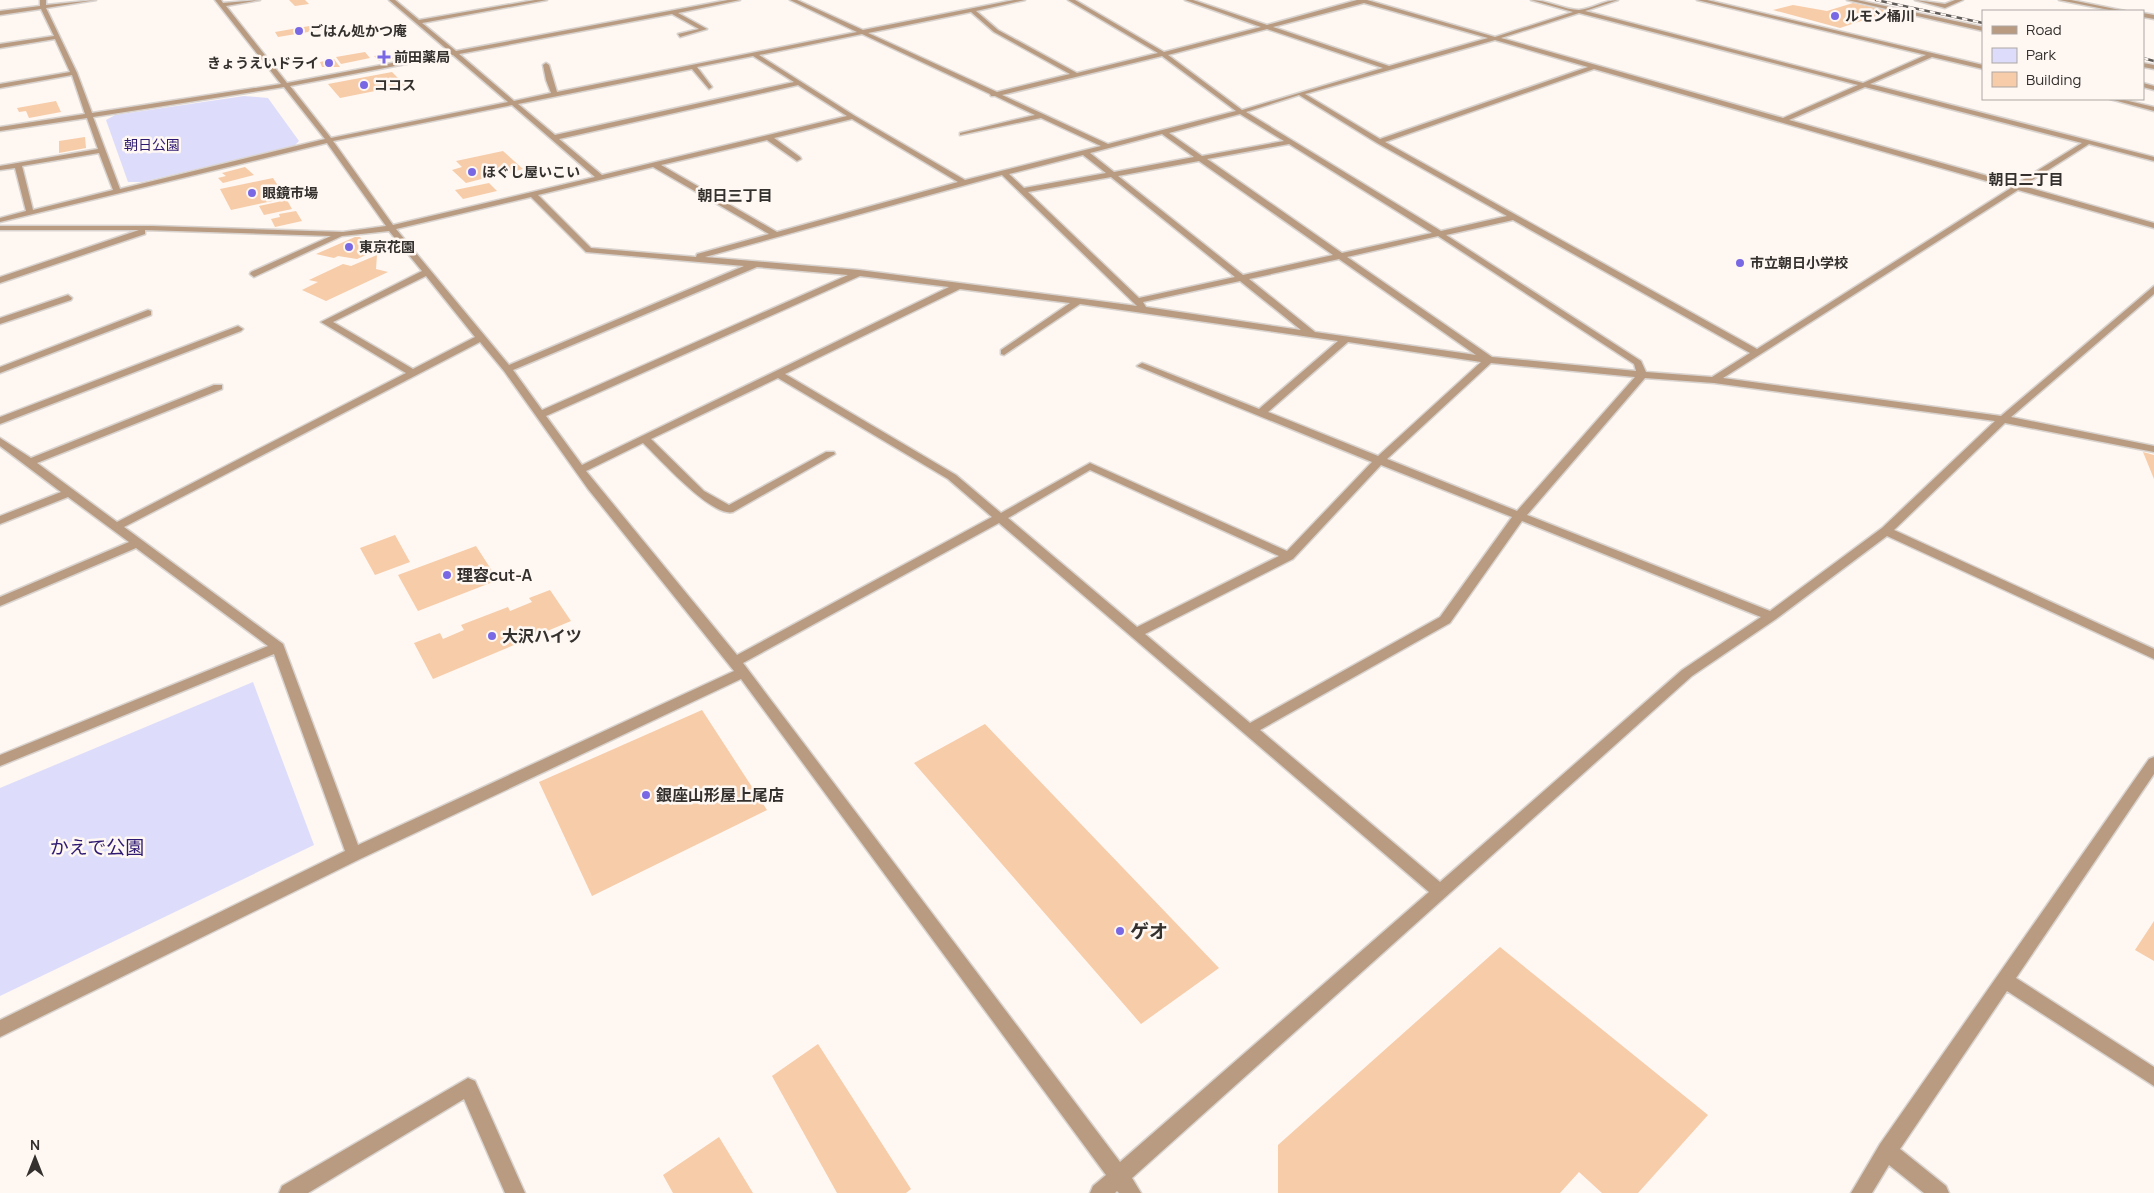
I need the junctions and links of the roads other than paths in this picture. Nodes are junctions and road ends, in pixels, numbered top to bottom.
1 (43, 0) edge
2 (93, 0) edge
3 (258, 0) edge
4 (392, 0) edge
5 (544, 0) edge
6 (737, 0) edge
7 (793, 0) edge
8 (1022, 0) edge
9 (1071, 0) edge
10 (1188, 0) edge
11 (1534, 0) edge
12 (1615, 0) edge
13 (1700, 0) edge
14 (1850, 0) edge
15 (1918, 0) edge
16 (1960, 0) edge
17 (2062, 0) edge
18 (1362, 1) edge
19 (220, 3) edge
20 (44, 7) junction
21 (2117, 10) edge
22 (973, 11) junction
23 (1581, 11) junction
24 (672, 12) junction
25 (0, 13) edge
26 (417, 22) junction
27 (1267, 26) junction
28 (1982, 29) edge
29 (866, 33) junction
30 (680, 35) dead end
31 (57, 38) junction
32 (1496, 38) junction
33 (0, 46) edge
34 (453, 53) junction
35 (1163, 54) junction
36 (756, 55) junction
37 (1931, 55) junction
38 (546, 65) dead end
39 (1596, 66) junction
40 (694, 67) junction
41 (1982, 67) edge
42 (1390, 68) junction
43 (74, 73) junction
44 (1076, 75) junction
45 (800, 83) junction
46 (286, 85) junction
47 (1866, 85) junction
48 (0, 86) edge
49 (709, 88) dead end
50 (1300, 93) junction
51 (555, 94) junction
52 (993, 95) junction
53 (2117, 100) edge
54 (513, 102) junction
55 (2154, 109) edge
56 (1241, 112) junction
57 (90, 114) junction
58 (1040, 116) junction
59 (853, 117) junction
60 (1784, 120) junction
61 (0, 129) edge
62 (1163, 132) junction
63 (962, 134) dead end
64 (768, 137) junction
65 (553, 138) junction
66 (329, 140) junction
67 (1290, 142) junction
68 (1379, 142) junction
69 (2088, 142) junction
70 (1107, 146) junction
71 (102, 150) junction
72 (1084, 152) junction
73 (1201, 158) junction
74 (797, 159) dead end
75 (2154, 159) edge
76 (653, 164) junction
77 (18, 165) junction
78 (0, 168) edge
79 (1003, 172) junction
80 (1112, 174) junction
81 (600, 177) junction
82 (964, 183) junction
83 (2017, 187) junction
84 (1022, 190) junction
85 (117, 192) junction
86 (532, 193) junction
87 (30, 213) junction
88 (1514, 217) junction
89 (0, 220) edge
90 (2154, 226) edge
91 (0, 228) edge
92 (152, 228) junction
93 (391, 228) junction
94 (343, 234) junction
95 (774, 234) junction
96 (1440, 234) junction
97 (1340, 256) junction
98 (693, 258) junction
99 (758, 263) junction
100 (427, 272) junction
101 (860, 273) junction
102 (254, 274) dead end
103 (1241, 278) junction
104 (0, 280) edge
105 (956, 287) junction
106 (2154, 289) edge
107 (68, 298) dead end
108 (1079, 301) junction
109 (1138, 301) junction
110 (1146, 310) junction
111 (148, 313) dead end
112 (0, 321) edge
113 (238, 329) dead end
114 (1311, 334) junction
115 (480, 338) junction
116 (1346, 339) junction
117 (1004, 352) dead end
118 (1756, 352) junction
119 (1489, 360) junction
120 (1142, 366) dead end
121 (507, 369) junction
122 (0, 370) edge
123 (413, 373) junction
124 (778, 374) junction
125 (1642, 375) junction
126 (1714, 380) junction
127 (218, 387) dead end
128 (1261, 413) junction
129 (540, 415) junction
130 (2003, 419) junction
131 (0, 421) edge
132 (645, 439) junction
133 (2, 445) edge
134 (2154, 449) edge
135 (830, 454) dead end
136 (1380, 460) junction
137 (30, 463) junction
138 (580, 470) junction
139 (70, 492) junction
140 (1520, 515) junction
141 (1000, 518) junction
142 (0, 520) edge
143 (116, 527) junction
144 (1886, 531) junction
145 (137, 543) junction
146 (1289, 556) junction
147 (0, 602) edge
148 (1771, 616) junction
149 (1135, 633) junction
150 (278, 647) junction
151 (2154, 654) edge
152 (739, 668) junction
153 (1250, 730) junction
154 (0, 761) edge
155 (2154, 763) edge
156 (354, 854) junction
157 (1440, 892) junction
158 (2005, 980) junction
159 (0, 1029) edge
160 (2154, 1077) edge
161 (1887, 1151) junction
162 (1118, 1177) junction
163 (289, 1193) edge
164 (515, 1193) edge
165 (1100, 1193) edge
166 (1131, 1193) edge
167 (1861, 1193) edge
168 (1940, 1193) edge

1 - 20 street
2 - 20 street
3 - 19 street
4 - 26 street
5 - 26 street
6 - 24 street
7 - 29 street
8 - 22 street
9 - 35 street
10 - 27 street
11 - 23 street
12 - 23 street
13 - 37 street
14 - 28 street
15 - 16 street
17 - 21 street
18 - 27 street
18 - 32 street
19 - 46 street
20 - 25 street
20 - 31 street
22 - 29 street
22 - 44 street
23 - 32 street
23 - 47 street
24 - 30 street
24 - 34 street
26 - 34 street
27 - 35 street
27 - 42 street
29 - 36 street
29 - 52 street
31 - 33 street
31 - 43 street
32 - 39 street
32 - 42 street
34 - 46 street
34 - 54 street
35 - 44 street
35 - 56 street
36 - 40 street
36 - 45 street
37 - 41 street
37 - 47 street
38 - 51 street
39 - 60 street
39 - 68 street
40 - 49 street
40 - 51 street
42 - 50 street
43 - 48 street
43 - 57 street
44 - 52 street
45 - 59 street
45 - 65 street
46 - 57 street
46 - 66 street
47 - 60 street
47 - 69 street
50 - 56 street
50 - 68 street
51 - 54 street
52 - 58 street
53 - 55 street
54 - 65 street
54 - 66 street
56 - 62 street
56 - 67 street
57 - 61 street
57 - 71 street
58 - 63 street
58 - 70 street
59 - 64 street
59 - 82 street
60 - 83 street
62 - 70 street
62 - 73 street
64 - 74 street
64 - 76 street
65 - 81 street
66 - 85 street
66 - 93 street
67 - 73 street
67 - 96 street
68 - 88 street
69 - 75 street
69 - 83 street
70 - 72 street
71 - 77 street
71 - 85 street
72 - 79 street
72 - 80 street
73 - 80 street
73 - 97 street
76 - 81 street
76 - 95 street
77 - 78 street
77 - 87 street
79 - 82 street
79 - 84 street
80 - 84 street
80 - 103 street
81 - 86 street
82 - 95 street
83 - 90 street
83 - 118 street
84 - 109 street
85 - 87 street
86 - 93 street
86 - 98 street
87 - 89 street
88 - 96 street
88 - 118 street
91 - 92 street
92 - 94 street
92 - 104 street
93 - 94 street
93 - 100 street
94 - 102 street
95 - 98 street
96 - 97 street
96 - 125 street
97 - 103 street
97 - 119 street
98 - 99 street
99 - 101 street
99 - 121 street
100 - 115 street
100 - 123 street
101 - 105 street
101 - 129 street
103 - 109 street
103 - 114 street
105 - 108 street
105 - 124 street
106 - 130 street
107 - 112 street
108 - 110 street
108 - 117 street
109 - 110 street
110 - 114 street
111 - 122 street
113 - 131 street
114 - 116 street
115 - 121 street
115 - 123 street
116 - 119 street
116 - 128 street
118 - 126 street
119 - 125 street
119 - 136 street
120 - 128 street
121 - 129 street
123 - 143 street
124 - 132 street
124 - 141 street
125 - 126 street
125 - 140 street
126 - 130 street
127 - 137 street
128 - 136 street
129 - 138 street
130 - 134 street
130 - 144 street
132 - 135 street
132 - 138 street
133 - 137 street
136 - 140 street
136 - 146 street
137 - 139 street
138 - 152 street
139 - 142 street
139 - 143 street
140 - 148 street
140 - 153 street
141 - 146 street
141 - 149 street
141 - 152 street
143 - 145 street
144 - 148 street
144 - 151 street
145 - 147 street
145 - 150 street
146 - 149 street
148 - 157 street
149 - 153 street
150 - 154 street
150 - 156 street
152 - 156 street
152 - 162 street
153 - 157 street
155 - 158 street
156 - 159 street
157 - 162 street
158 - 160 street
158 - 161 street
161 - 167 street
161 - 168 street
162 - 165 street
162 - 166 street
163 - 164 street

